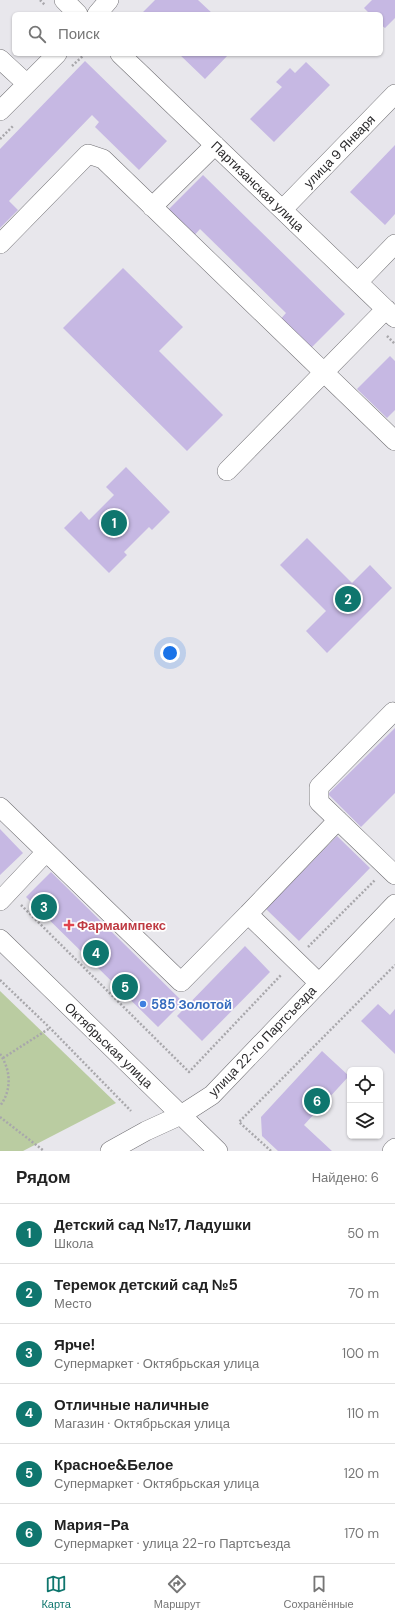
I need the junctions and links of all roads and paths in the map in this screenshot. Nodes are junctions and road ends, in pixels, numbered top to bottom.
1 (64, 0) edge
2 (109, 0) edge
3 (76, 12) edge
4 (99, 12) edge
5 (55, 56) edge
6 (122, 56) edge
7 (0, 59) edge
8 (27, 84) junction
9 (395, 94) edge
10 (0, 111) edge
11 (215, 145) junction
12 (152, 207) junction
13 (283, 209) junction
14 (0, 244) edge
15 (395, 244) edge
16 (358, 282) junction
17 (390, 314) edge
18 (324, 372) junction
19 (395, 441) edge
20 (227, 471) dead end
21 (395, 713) edge
22 (0, 807) edge
23 (338, 820) junction
24 (46, 852) junction
25 (395, 875) edge
26 (4, 896) edge
27 (395, 904) edge
28 (248, 914) junction
29 (0, 939) edge
30 (395, 964) edge
31 (0, 980) edge
32 (318, 982) junction
33 (50, 1028) junction
34 (0, 1054) edge
35 (3, 1058) junction
36 (189, 1072) dead end
37 (0, 1106) edge
38 (131, 1110) dead end
39 (181, 1115) junction
40 (0, 1118) edge
41 (395, 1148) edge
42 (44, 1151) edge
43 (110, 1151) edge
44 (218, 1151) edge
45 (271, 1151) edge
46 (392, 1151) edge

1 - 3 street
2 - 4 street
5 - 8 street
6 - 11 street, Партизанская улица
7 - 8 street
8 - 10 street
9 - 13 street, улица 9 Января
11 - 12 street
11 - 13 street, Партизанская улица
12 - 14 street
12 - 18 street
13 - 16 street, Партизанская улица
15 - 16 street
16 - 17 street, Партизанская улица
17 - 18 street
18 - 19 street
18 - 20 street
21 - 23 street
22 - 24 street
23 - 25 street
23 - 28 street
24 - 26 street
24 - 28 street
26 - 36 path
27 - 32 street, улица 22-го Партсъезда
28 - 32 street
29 - 39 street, Октябрьская улица
30 - 45 path
31 - 33 path
32 - 39 street, улица 22-го Партсъезда
33 - 35 path
33 - 38 path
34 - 35 path
35 - 37 path
39 - 43 street, улица 22-го Партсъезда
39 - 44 street, Октябрьская улица
40 - 42 path
41 - 46 street

